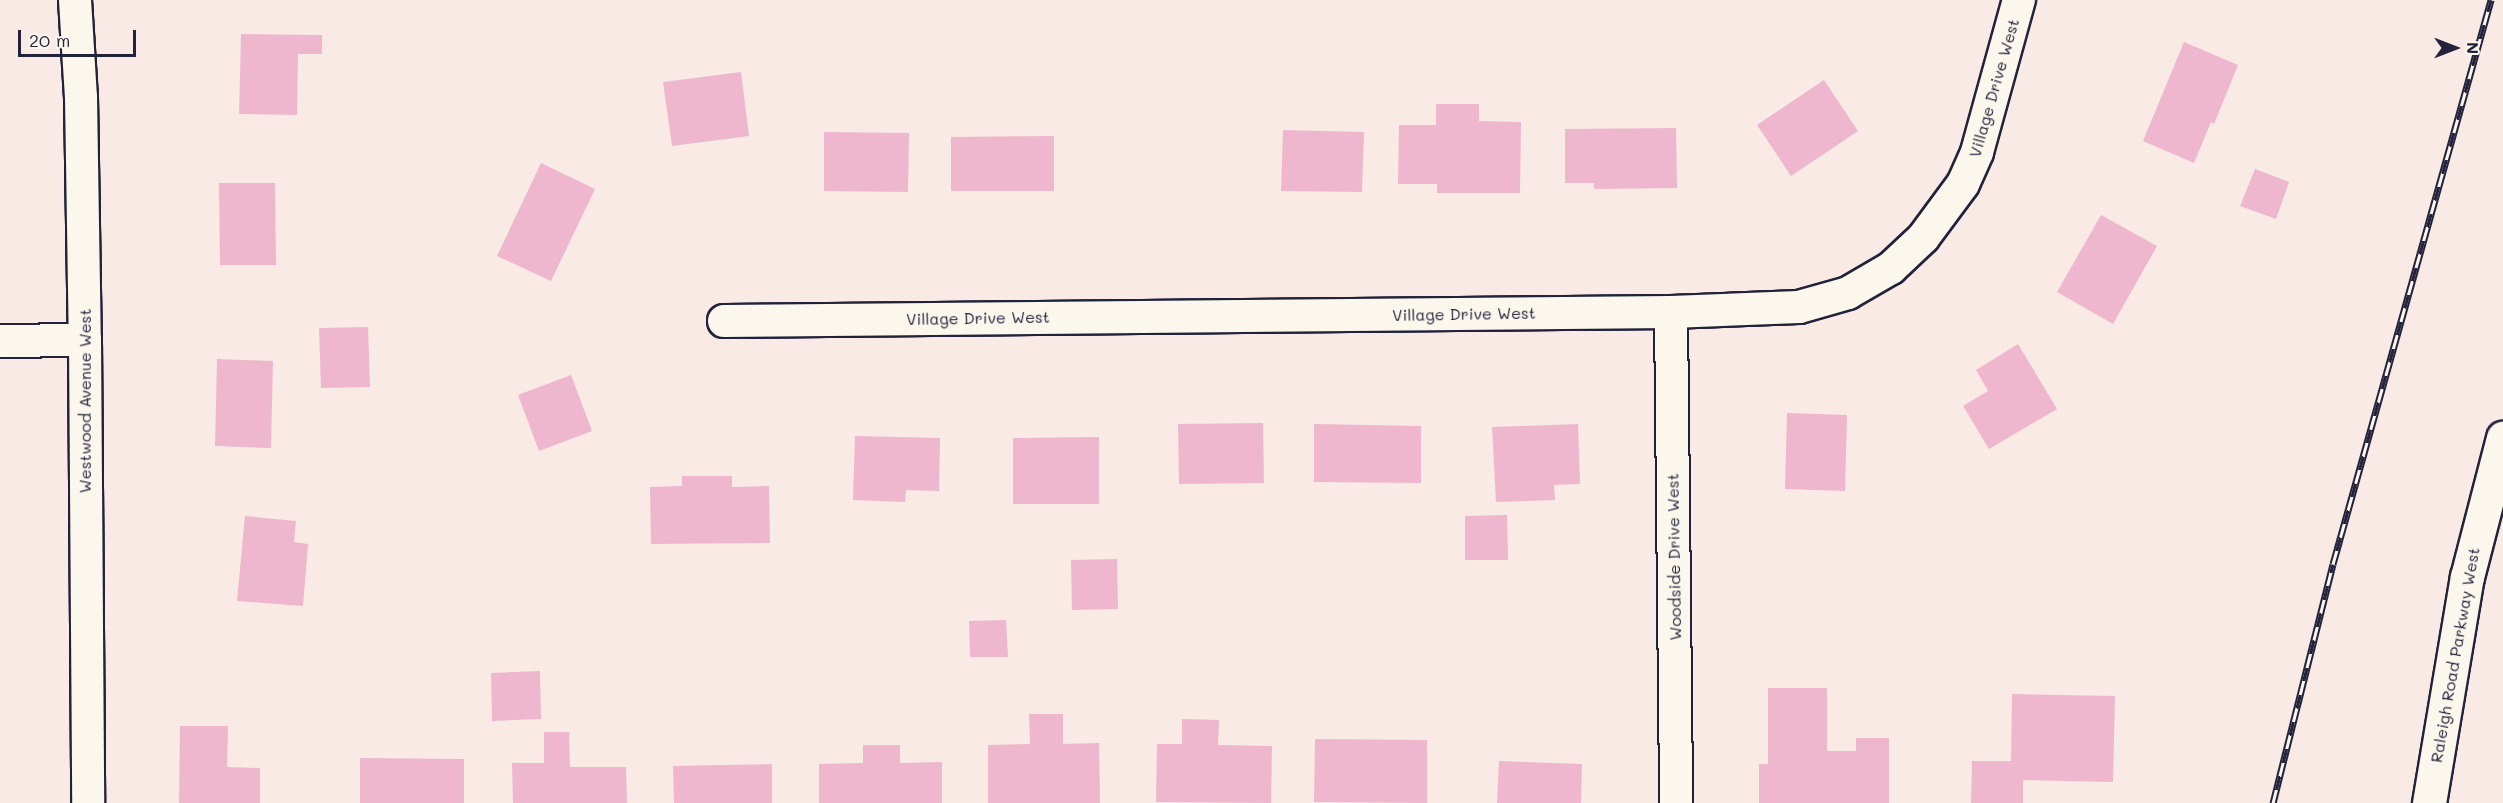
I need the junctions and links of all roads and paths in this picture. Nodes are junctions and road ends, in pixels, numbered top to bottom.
1 (75, 0) edge
2 (2019, 0) edge
3 (1671, 312) junction
4 (724, 321) dead end
5 (85, 340) junction
6 (0, 341) edge
7 (2503, 438) edge
8 (88, 803) edge
9 (1676, 803) edge
10 (2429, 803) edge

1 - 5 street, Westwood Avenue West
2 - 3 street, Village Drive West
3 - 4 street, Village Drive West
3 - 9 street, Woodside Drive West
5 - 6 street
5 - 8 street, Westwood Avenue West
7 - 10 main road, Raleigh Road Parkway West

